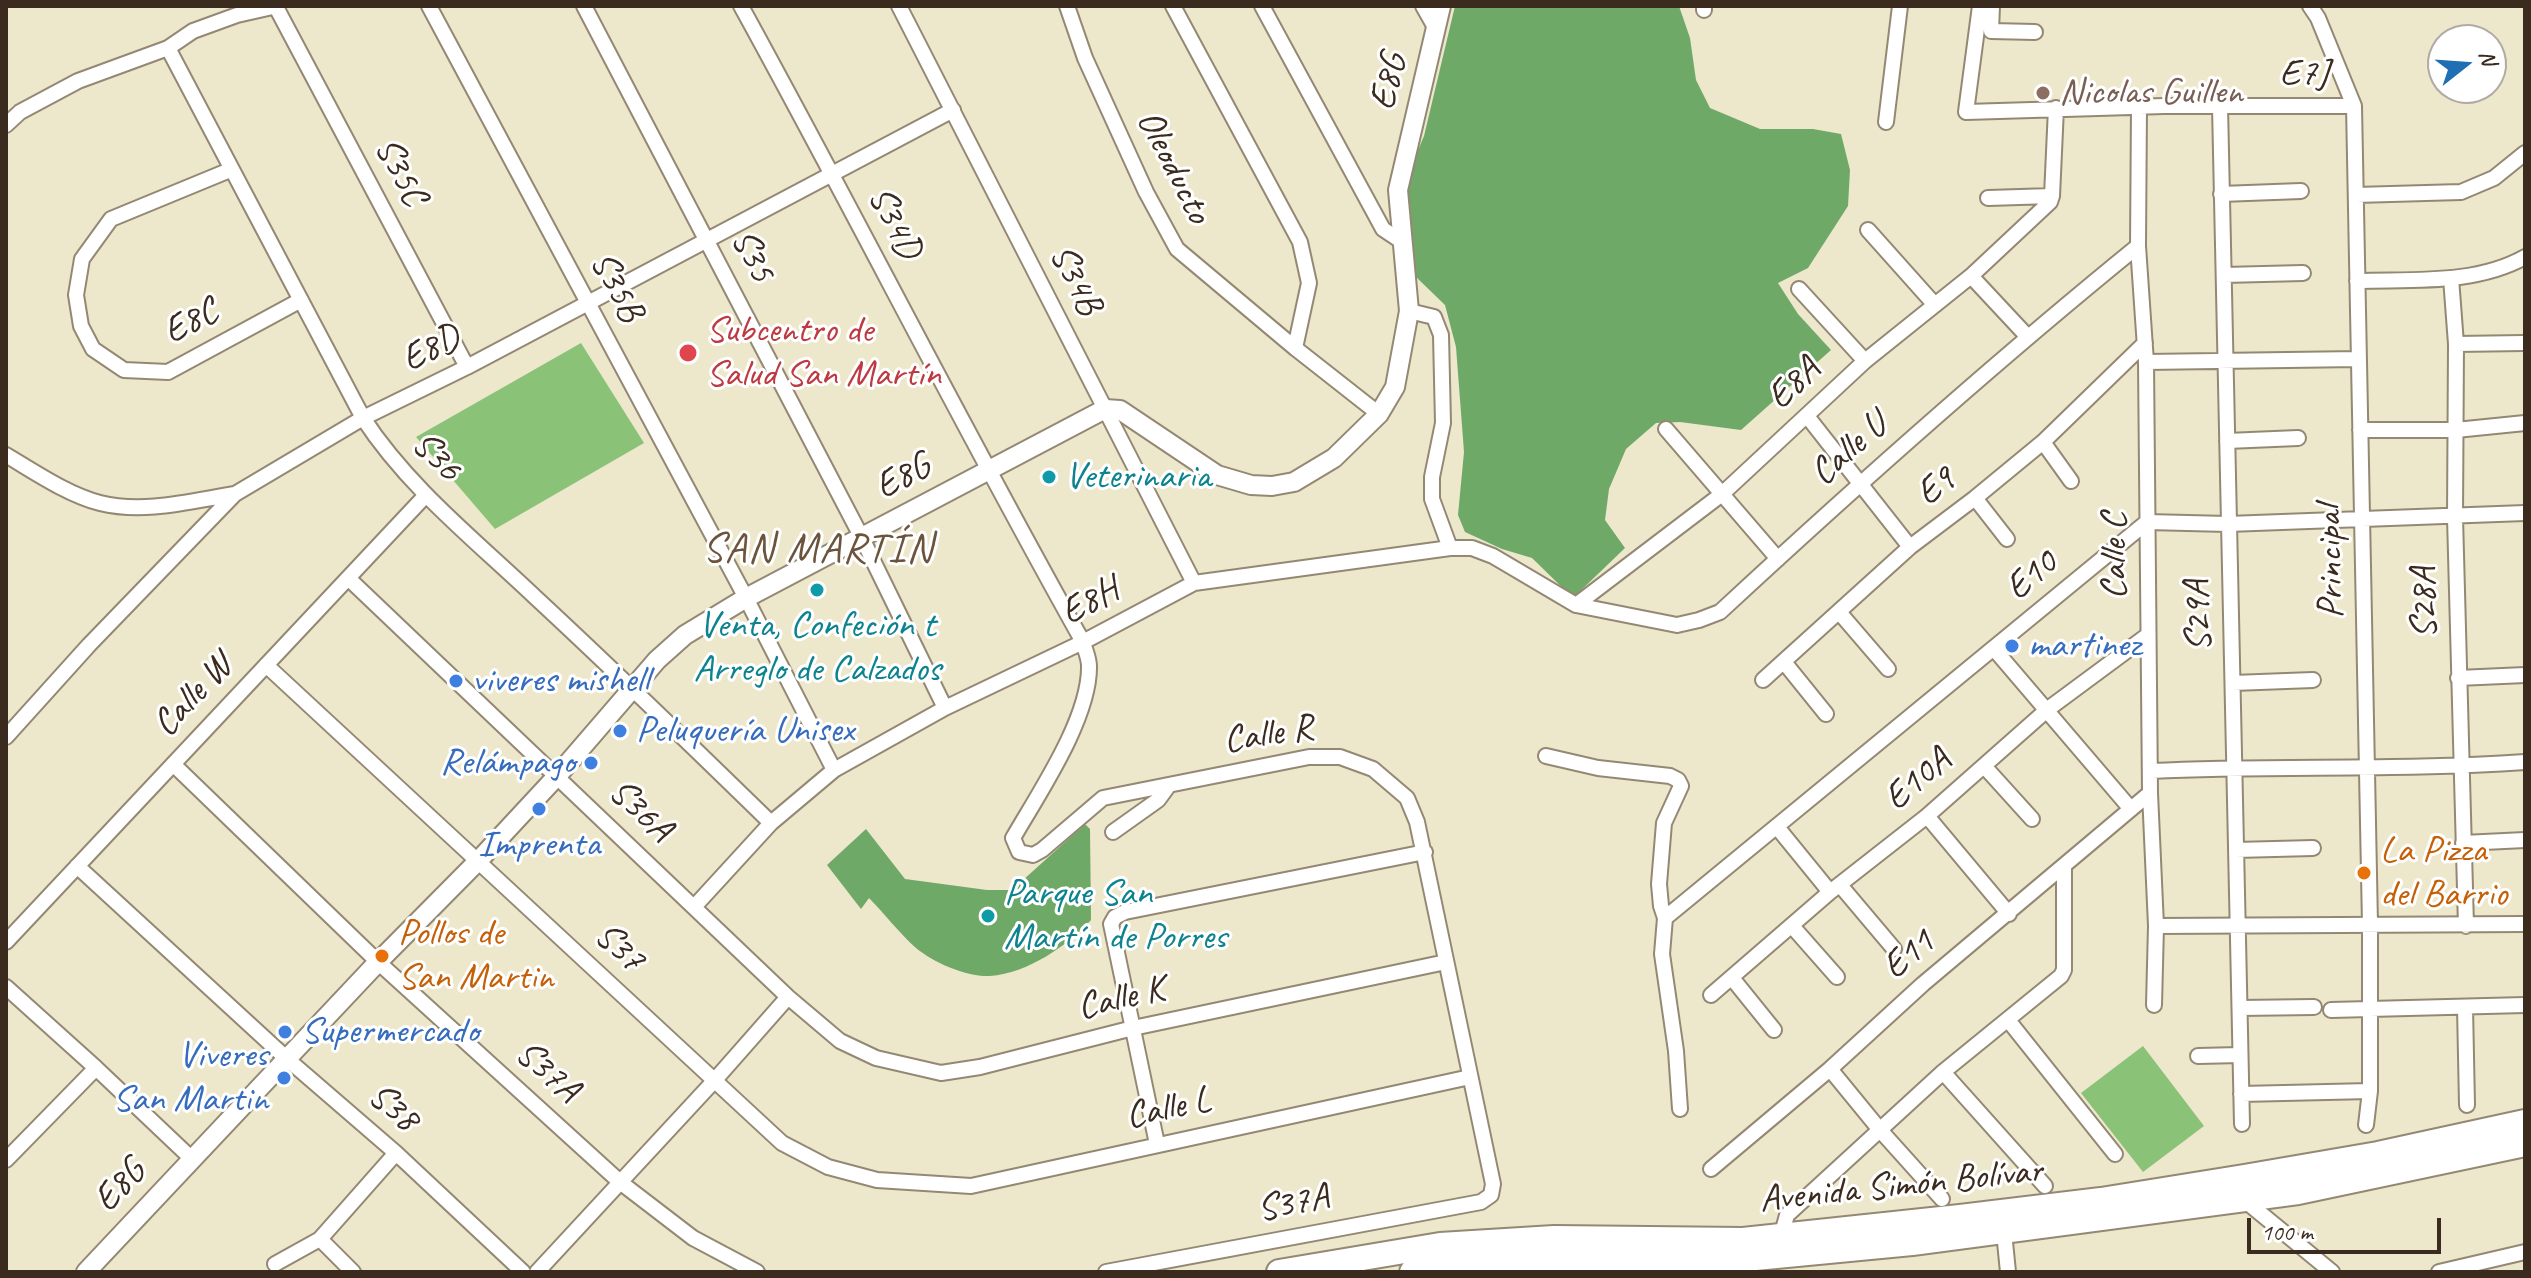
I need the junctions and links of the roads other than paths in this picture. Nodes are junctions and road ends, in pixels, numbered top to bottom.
1 (429, 6) edge
2 (584, 6) edge
3 (741, 6) edge
4 (899, 6) edge
5 (1067, 6) edge
6 (1173, 6) edge
7 (1262, 6) edge
8 (1423, 6) edge
9 (1441, 6) edge
10 (1900, 6) edge
11 (1980, 6) edge
12 (1992, 6) edge
13 (2310, 6) edge
14 (276, 7) edge
15 (1436, 29) junction
16 (2035, 32) dead end
17 (168, 48) junction
18 (2220, 106) junction
19 (2354, 106) junction
20 (2139, 107) junction
21 (2056, 108) junction
22 (953, 110) junction
23 (1886, 122) dead end
24 (6, 125) edge
25 (2525, 153) edge
26 (230, 170) junction
27 (833, 174) junction
28 (2301, 191) dead end
29 (2221, 194) junction
30 (2356, 195) junction
31 (1988, 198) dead end
32 (2051, 199) junction
33 (1868, 230) dead end
34 (707, 238) junction
35 (1401, 241) junction
36 (2138, 246) junction
37 (2525, 257) edge
38 (2303, 273) dead end
39 (2224, 275) junction
40 (1971, 276) junction
41 (2451, 278) junction
42 (2357, 281) junction
43 (1799, 289) dead end
44 (301, 300) junction
45 (589, 302) junction
46 (1935, 305) junction
47 (1409, 311) junction
48 (2027, 336) junction
49 (2145, 343) junction
50 (2524, 343) edge
51 (2456, 344) junction
52 (1295, 348) junction
53 (2358, 359) junction
54 (2223, 360) junction
55 (1865, 361) junction
56 (2146, 362) junction
57 (467, 367) junction
58 (1105, 409) junction
59 (1379, 414) junction
60 (1807, 416) junction
61 (363, 418) junction
62 (2525, 423) edge
63 (1666, 429) dead end
64 (2360, 430) junction
65 (2456, 430) junction
66 (2298, 438) dead end
67 (2227, 441) junction
68 (2043, 442) junction
69 (6, 455) edge
70 (987, 471) junction
71 (2071, 481) dead end
72 (1858, 483) junction
73 (235, 494) junction
74 (1722, 494) junction
75 (426, 495) junction
76 (1975, 498) junction
77 (2525, 513) edge
78 (2455, 517) junction
79 (2362, 519) junction
80 (2147, 522) junction
81 (2228, 524) junction
82 (862, 538) junction
83 (2007, 539) dead end
84 (1910, 547) junction
85 (1450, 548) junction
86 (1778, 559) junction
87 (348, 578) junction
88 (1194, 583) junction
89 (746, 598) junction
90 (1576, 605) junction
91 (1839, 612) junction
92 (2148, 635) junction
93 (1083, 642) junction
94 (1995, 650) junction
95 (1784, 662) junction
96 (266, 665) junction
97 (1888, 669) dead end
98 (2525, 675) edge
99 (2458, 678) junction
100 (1763, 680) dead end
101 (2313, 680) dead end
102 (2233, 683) junction
103 (632, 687) junction
104 (945, 708) junction
105 (2048, 709) junction
106 (1826, 714) dead end
107 (6, 737) edge
108 (1546, 756) dead end
109 (2525, 762) edge
110 (173, 764) junction
111 (1984, 766) junction
112 (2235, 767) junction
113 (2366, 767) junction
114 (2460, 767) junction
115 (834, 770) junction
116 (2152, 771) junction
117 (557, 776) junction
118 (1169, 785) junction
119 (2150, 793) junction
120 (2130, 808) junction
121 (1927, 816) junction
122 (2032, 819) dead end
123 (771, 823) junction
124 (1777, 827) junction
125 (1113, 832) dead end
126 (2525, 840) edge
127 (2463, 843) junction
128 (2313, 848) dead end
129 (2236, 850) junction
130 (1425, 852) junction
131 (479, 860) junction
132 (77, 866) junction
133 (2064, 868) junction
134 (1835, 888) junction
135 (694, 907) junction
136 (2009, 914) junction
137 (1665, 918) junction
138 (2370, 924) junction
139 (2525, 924) edge
140 (1792, 926) junction
141 (2156, 926) junction
142 (2466, 926) junction
143 (2238, 927) junction
144 (6, 942) edge
145 (1894, 949) dead end
146 (378, 962) junction
147 (1446, 962) junction
148 (1837, 977) dead end
149 (1732, 978) junction
150 (6, 987) edge
151 (1711, 995) dead end
152 (788, 997) junction
153 (2154, 1005) dead end
154 (2525, 1005) edge
155 (2314, 1007) dead end
156 (2465, 1007) junction
157 (2240, 1008) junction
158 (2371, 1009) junction
159 (2331, 1010) dead end
160 (2008, 1020) junction
161 (1133, 1028) junction
162 (1774, 1030) dead end
163 (2240, 1055) junction
164 (2198, 1056) dead end
165 (286, 1058) junction
166 (904, 1066) joint
167 (96, 1068) junction
168 (1830, 1069) junction
169 (1943, 1072) junction
170 (1470, 1077) junction
171 (714, 1081) junction
172 (2370, 1091) junction
173 (2241, 1094) junction
174 (2467, 1105) dead end
175 (1680, 1109) dead end
176 (2525, 1122) edge
177 (2242, 1124) dead end
178 (2366, 1125) dead end
179 (1880, 1130) junction
180 (1157, 1144) junction
181 (2525, 1144) edge
182 (396, 1153) junction
183 (2115, 1154) dead end
184 (192, 1159) junction
185 (6, 1160) edge
186 (1711, 1169) dead end
187 (877, 1180) joint
188 (620, 1182) junction
189 (2045, 1186) dead end
190 (1491, 1195) joint
191 (1942, 1199) dead end
192 (2243, 1199) junction
193 (2004, 1232) junction
194 (1781, 1237) junction
195 (320, 1239) junction
196 (2525, 1252) edge
197 (2481, 1261) junction
198 (275, 1264) dead end
199 (1736, 1266) edge
200 (86, 1272) edge
201 (353, 1272) edge
202 (523, 1272) edge
203 (537, 1272) edge
204 (757, 1272) edge
205 (1106, 1272) edge
206 (1279, 1272) edge
207 (1412, 1272) edge
208 (2008, 1272) edge
209 (2332, 1272) edge
210 (2439, 1272) edge
211 (2495, 1272) edge

1 - 45 street, S35B
2 - 34 street, S35
3 - 27 street, S34D
4 - 22 street, S34B
5 - 52 street, Oleoducto
6 - 52 street
7 - 35 street
8 - 15 street
9 - 15 street, E8G
10 - 23 street
11 - 21 street, E7J
12 - 16 street
13 - 19 street, Principal
14 - 17 street
14 - 57 street, S35C
15 - 35 street, E8G
17 - 24 street
17 - 26 street, S36
18 - 19 street, E7J
18 - 20 street, E7J
18 - 29 street, S29A
19 - 30 street, Principal
20 - 21 street, E7J
20 - 36 street, Calle C
21 - 32 street
22 - 27 street, E8D
22 - 58 street, S34B
25 - 30 street
26 - 44 street, S36
26 - 44 street, E8C
27 - 34 street, E8D
27 - 70 street, S34D
28 - 29 street
29 - 39 street, S29A
30 - 42 street, Principal
31 - 32 street
32 - 40 street, E8A
33 - 46 street
34 - 45 street, E8D
34 - 82 street, S35
35 - 47 street, E8G
36 - 48 street, Calle U
36 - 49 street, Calle C
37 - 41 street
38 - 39 street
39 - 54 street, S29A
40 - 46 street, E8A
40 - 48 street
41 - 42 street
41 - 51 street, S28A
42 - 53 street, Principal
43 - 55 street
44 - 61 street, S36
45 - 57 street, E8D
45 - 89 street, S35B
46 - 55 street, E8A
47 - 59 street, E8G
47 - 85 street
48 - 72 street, Calle U
49 - 56 street, Calle C
49 - 68 street, E9
50 - 51 street
51 - 65 street, S28A
52 - 59 street, Oleoducto
53 - 54 street
53 - 64 street, Principal
54 - 56 street
54 - 67 street, S29A
55 - 60 street, E8A
56 - 80 street, Calle C
57 - 61 street, E8D
58 - 59 street, E8G
58 - 70 street, E8G
58 - 88 street, S34B
60 - 72 street
60 - 74 street, E8A
61 - 73 street, E8D
61 - 75 street, S36
62 - 65 street
63 - 74 street
64 - 65 street
64 - 79 street, Principal
65 - 78 street, S28A
66 - 67 street
67 - 81 street, S29A
68 - 71 street
68 - 76 street, E9
69 - 73 street
70 - 82 street, E8G
70 - 93 street, S34D
72 - 84 street
72 - 86 street, Calle U
73 - 107 street, E8D
74 - 86 street
74 - 90 street, E8A
75 - 87 street, Calle W
75 - 103 street, S36
76 - 83 street
76 - 84 street, E9
77 - 78 street
78 - 79 street
78 - 99 street, S28A
79 - 81 street
79 - 113 street, Principal
80 - 81 street
80 - 92 street, Calle C
80 - 94 street, E10
81 - 102 street, S29A
82 - 89 street, E8G
82 - 104 street, S35
84 - 91 street, E9
85 - 88 street, E8H
85 - 90 street, E8H
86 - 90 street, Calle U
87 - 96 street, Calle W
87 - 117 street, S36A
88 - 93 street, E8H
89 - 103 street, E8G
89 - 115 street, S35B
91 - 95 street, E9
91 - 97 street
92 - 105 street, E10A
92 - 116 street, Calle C
93 - 104 street, E8H
93 - 118 street, Calle R
94 - 105 street
94 - 124 street, E10
95 - 100 street, E9
95 - 106 street
96 - 110 street, Calle W
96 - 131 street, S37
98 - 99 street
99 - 114 street, S28A
101 - 102 street
102 - 112 street, S29A
103 - 117 street, E8G
103 - 123 street, S36
104 - 115 street, E8H
105 - 111 street, E10A
105 - 120 street
108 - 137 street
109 - 114 street
110 - 132 street, Calle W
110 - 146 street, S37A
111 - 121 street, E10A
111 - 122 street
112 - 113 street
112 - 116 street
112 - 129 street, S29A
113 - 114 street
113 - 138 street, Principal
114 - 127 street, S28A
115 - 123 street, E8H
116 - 119 street, Calle C
117 - 131 street, E8G
117 - 135 street, S36A
118 - 125 street
118 - 130 street, Calle R
119 - 120 street, E11
119 - 141 street, Calle C
120 - 133 street, E11
121 - 134 street, E10A
121 - 136 street
123 - 135 street, E8H
124 - 134 street
124 - 137 street, E10
126 - 127 street
127 - 142 street, S28A
128 - 129 street
129 - 143 street, S29A
130 - 147 street, Calle R
130 - 161 street
131 - 146 street, E8G
131 - 171 street, S37
132 - 144 street, Calle W
132 - 165 street, S38
133 - 136 street, E11
133 - 160 street
134 - 140 street, E10A
134 - 145 street
135 - 152 street, S36A
136 - 168 street, E11
137 - 175 street
138 - 142 street
138 - 143 street
138 - 158 street, Principal
139 - 142 street
140 - 148 street
140 - 149 street, E10A
141 - 143 street
141 - 153 street, Calle C
143 - 157 street, S29A
146 - 165 street, E8G
146 - 188 street, S37A
147 - 161 street, Calle K
147 - 170 street, Calle R
149 - 151 street, E10A
149 - 162 street
150 - 167 street
152 - 166 street, S36A
152 - 171 street
154 - 156 street
155 - 157 street
156 - 158 street
156 - 174 street
157 - 163 street, S29A
158 - 159 street
158 - 172 street, Principal
160 - 169 street
160 - 183 street
161 - 166 street, Calle K
161 - 180 street
163 - 164 street
163 - 173 street, S29A
165 - 182 street, S38
165 - 184 street, E8G
167 - 184 street
167 - 185 street
168 - 179 street
168 - 186 street, E11
169 - 179 street
169 - 189 street
170 - 180 street, Calle L
170 - 190 street, Calle R
171 - 187 street, S37
171 - 188 street
172 - 173 street
172 - 178 street, Principal
173 - 177 street, S29A
176 - 194 highway, Avenida Simón Bolívar
179 - 191 street
179 - 194 street
180 - 187 street, Calle L
181 - 192 highway, Avenida Simón Bolívar
182 - 195 street
182 - 202 street, S38
184 - 200 street, E8G
188 - 203 street
188 - 204 street, S37A
190 - 205 street, S37A
192 - 193 highway, Avenida Simón Bolívar
192 - 209 street
193 - 199 highway, Avenida Simón Bolívar
193 - 208 street
194 - 206 highway, Avenida Simón Bolívar
195 - 198 street
195 - 201 street
196 - 197 street
197 - 210 street
197 - 211 street
199 - 207 highway, Avenida Simón Bolívar

